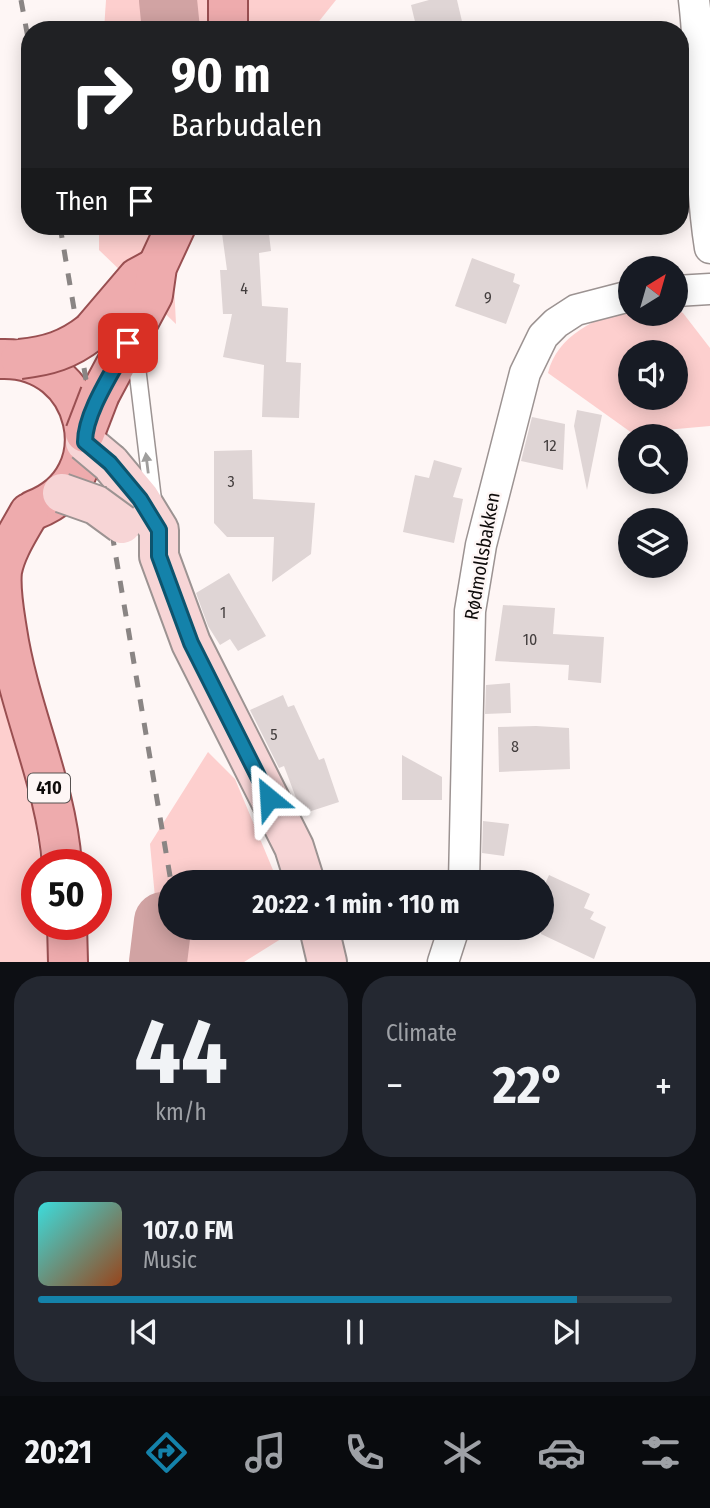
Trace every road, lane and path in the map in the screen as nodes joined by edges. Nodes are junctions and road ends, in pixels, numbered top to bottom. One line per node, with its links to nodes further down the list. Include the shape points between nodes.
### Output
1 (228, 0): 3 (main road)
2 (694, 0): 5 (street)
3 (228, 21)
4 (172, 235): 6 (main road, 410)
5 (710, 248)
6 (157, 267): 10 (main road, 410, via 153,295); 11 (main road, 410, bridge, via 137,278 74,347 47,356)
7 (710, 289): 8 (street)
8 (688, 290)
9 (618, 299): 20 (street, Rødmollsbakken, via 576,310 556,323 543,336 525,373 481,545 470,611)
10 (140, 321): 12 (main road, 410, bridge, via 100,394); 15 (lane, one-way to 10, via 137,367)
11 (10, 359): 12 (main road, 410, bridge, via 48,370 60,379 78,404)
12 (94, 446): 13 (main road, 410); 15 (main road, via 140,499)
13 (62, 493): 14 (main road, 410); 15 (main road, bridge, via 96,505 143,547)
14 (14, 514): 17 (main road, 410, via 2,593)
15 (159, 543): 19 (main road, via 191,643 294,847)
16 (0, 667): 17 (main road, 410)
17 (25, 713): 18 (main road, 410, via 46,771)
18 (61, 849)
19 (301, 870)
20 (464, 870)
21 (67, 940): 24 (main road)
22 (322, 940): 25 (main road)
23 (450, 940): 26 (street)
24 (68, 962)
25 (327, 962)
26 (443, 962)

